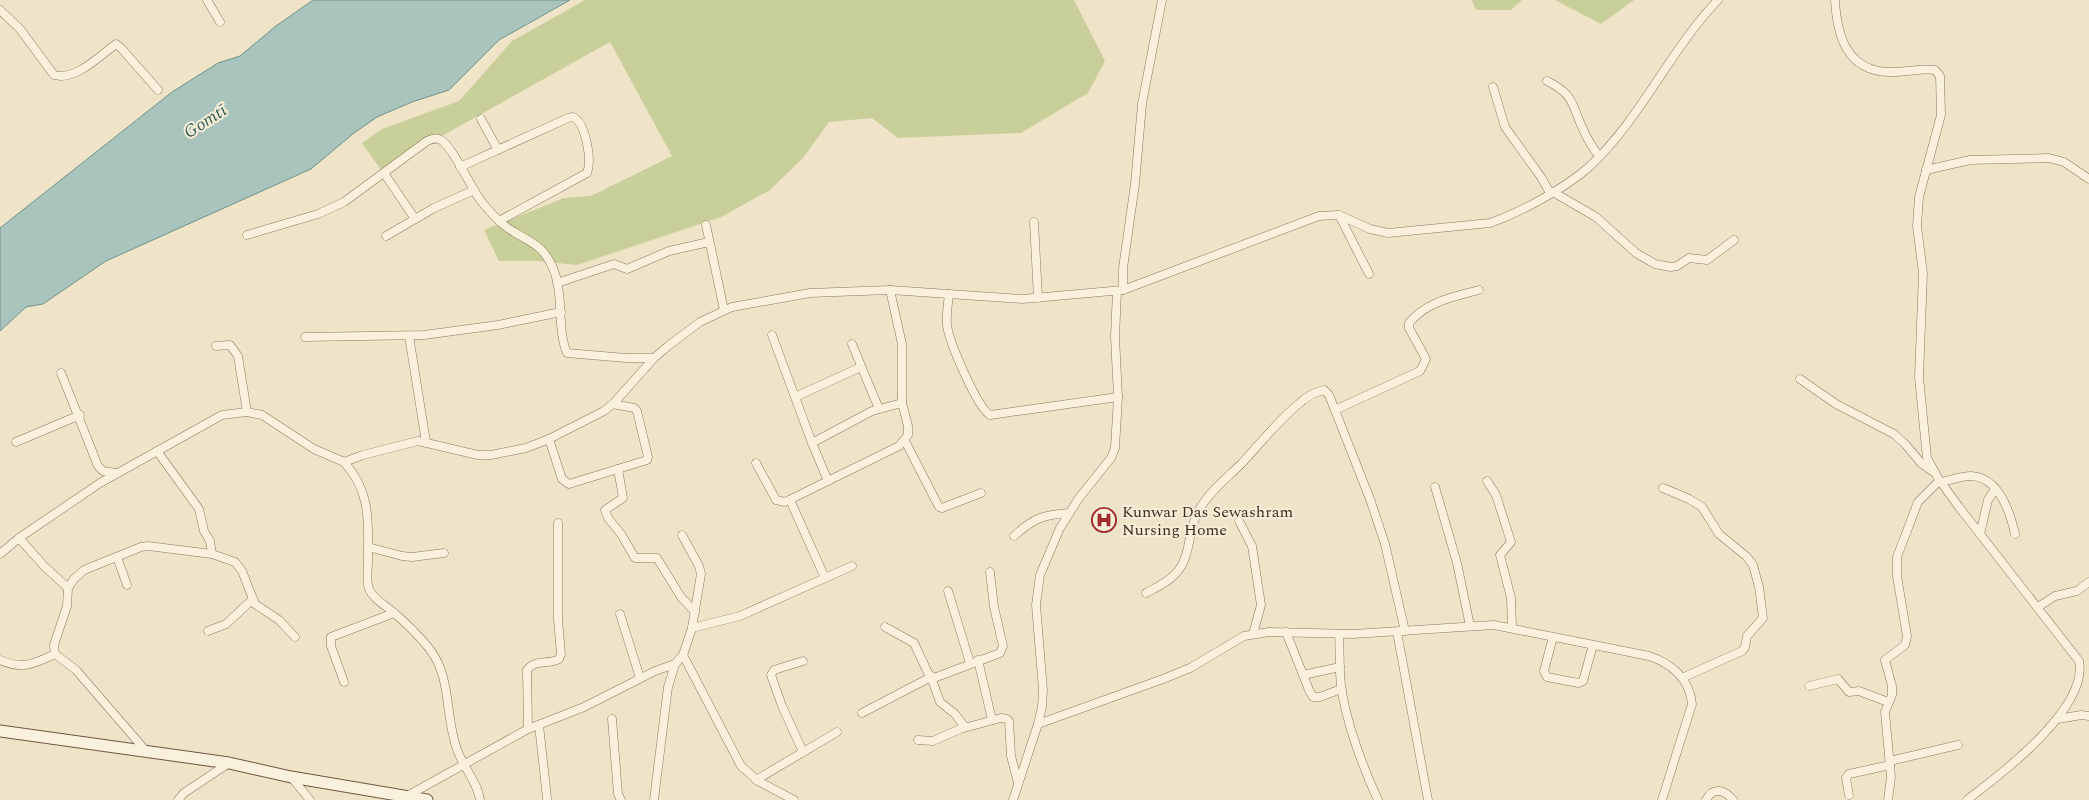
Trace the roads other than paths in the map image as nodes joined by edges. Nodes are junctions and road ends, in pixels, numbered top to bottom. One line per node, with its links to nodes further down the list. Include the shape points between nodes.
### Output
1 (207, 0): 6 (street)
2 (1162, 0): 31 (street, via 1142,104)
3 (1718, 0): 12 (street, via 1684,40 1621,131)
4 (1835, 0): 14 (street, via 1838,27 1849,53 1861,66 1887,72 1935,70 1940,76 1941,115)
5 (0, 10): 9 (street, via 20,29 54,75 75,74 116,44)
6 (220, 22)
7 (1547, 81): 12 (street, via 1564,90 1570,98 1583,130)
8 (1493, 86): 18 (street, via 1506,128)
9 (158, 90)
10 (481, 119): 11 (street)
11 (498, 150): 13 (street); 21 (street, via 573,117 578,120 590,159 588,173 583,177)
12 (1599, 156): 18 (street)
13 (460, 167): 15 (street, via 449,148 435,138); 17 (street)
14 (1926, 170): 16 (street, via 1970,160 2049,158 2064,162); 64 (street, via 1919,197 1917,226 1923,273 1919,377 1926,458)
15 (384, 173): 20 (street); 24 (street, via 344,202 318,214)
16 (2089, 179)
17 (474, 190): 20 (street); 21 (street)
18 (1552, 192): 19 (street, via 1504,218 1481,225 1388,233); 26 (street, via 1596,217 1636,253 1664,266 1677,266 1689,258 1707,260)
19 (1339, 215): 28 (street); 31 (street, via 1319,216)
20 (415, 219): 25 (street)
21 (499, 221): 29 (street, via 512,232 540,246 554,269)
22 (1034, 222): 34 (street)
23 (706, 225): 27 (street)
24 (247, 236)
25 (386, 236)
26 (1734, 240)
27 (709, 242): 29 (street, via 669,251 627,269 614,264); 35 (street)
28 (1369, 274)
29 (557, 283): 36 (street)
30 (890, 290): 33 (street); 35 (street, via 810,293); 48 (street, via 903,356)
31 (1120, 290): 34 (street); 47 (street, via 1115,337)
32 (1480, 290): 51 (street, via 1441,300 1409,323 1426,359 1420,371)
33 (949, 294): 34 (street); 47 (street, via 947,326 950,340 963,372 990,415)
34 (1038, 298)
35 (724, 310): 42 (street, via 700,322)
36 (561, 312): 38 (street, via 498,325); 42 (street, via 567,353)
37 (772, 335): 46 (street)
38 (409, 336): 39 (street); 57 (street)
39 (305, 338)
40 (852, 344): 43 (street)
41 (216, 346): 52 (street, via 230,345 238,356)
42 (654, 358): 49 (street)
43 (861, 367): 46 (street); 50 (street)
44 (61, 373): 53 (street)
45 (1800, 379): 64 (street, via 1836,404 1894,434)
46 (795, 397): 58 (street)
47 (1118, 397): 72 (street, via 1115,448 1111,458)
48 (902, 402): 50 (street); 55 (street, via 908,426)
49 (613, 404): 54 (street); 62 (street, via 637,411 648,457)
50 (879, 409): 58 (street)
51 (1335, 410): 92 (street, via 1324,390 1291,410 1201,506 1192,524 1187,553 1179,570); 103 (street, via 1385,544)
52 (248, 412): 59 (street, via 222,415); 60 (street, via 262,415 314,449)
53 (80, 415): 56 (street); 63 (street, via 100,469)
54 (549, 439): 57 (street, via 526,448 491,455); 62 (street, via 564,482 569,484)
55 (905, 441): 65 (street); 70 (street, via 939,507)
56 (16, 442)
57 (426, 442): 60 (street, via 404,443)
58 (812, 443): 65 (street)
59 (157, 451): 63 (street); 83 (street, via 199,509)
60 (344, 462): 80 (street, via 363,492 367,507)
61 (756, 462): 71 (street, via 776,500)
62 (618, 469): 95 (street, via 624,498 606,510 608,518 635,558 657,558 681,597)
63 (116, 473): 79 (street)
64 (1938, 479): 69 (street, via 1978,477); 75 (street); 126 (street, via 1918,502 1897,557 1896,576 1907,636 1905,645 1885,660 1892,686)
65 (828, 481): 71 (street)
66 (1487, 481): 101 (street, via 1496,495 1511,542 1500,555 1511,598)
67 (1435, 487): 98 (street, via 1457,563)
68 (1663, 488): 122 (street, via 1702,507 1719,534 1750,560 1757,577 1764,615 1748,636 1742,651)
69 (1995, 489): 75 (street, via 1988,500); 76 (street, via 2009,510)
70 (981, 493)
71 (790, 500): 87 (street)
72 (1069, 513): 78 (street, via 1041,516); 132 (street, via 1046,559 1037,590 1043,690)
73 (1239, 521): 106 (street, via 1252,546 1261,605)
74 (558, 523): 135 (street, via 561,654 555,661 534,663 527,670)
75 (1980, 534): 94 (street)
76 (2015, 534)
77 (682, 535): 95 (street, via 701,574)
78 (1014, 536)
79 (19, 538): 82 (street); 90 (street)
80 (368, 547): 81 (street, via 412,557); 96 (street, via 369,589 381,604)
81 (444, 553)
82 (0, 554)
83 (212, 554): 84 (street, via 148,546); 93 (street, via 238,565)
84 (117, 557): 89 (street); 90 (street, via 84,570)
85 (852, 566): 87 (street)
86 (990, 572): 115 (street, via 1003,649)
87 (825, 578): 100 (street, via 740,616)
88 (2089, 582): 94 (street)
89 (127, 584)
90 (68, 588): 111 (street, via 67,606 54,645)
91 (948, 591): 116 (street)
92 (1146, 593)
93 (253, 599): 102 (street, via 226,624); 108 (street)
94 (2038, 607): 130 (street, via 2081,666 2077,693)
95 (695, 612): 100 (street)
96 (394, 613): 123 (street, via 331,637); 144 (street, via 428,647 440,665 453,736)
97 (620, 614): 121 (street)
98 (1470, 626): 101 (street); 103 (street)
99 (886, 627): 120 (street, via 914,643)
100 (692, 628): 112 (street)
101 (1512, 628): 109 (street)
102 (208, 631)
103 (1405, 631): 105 (street)
104 (1286, 632): 106 (street); 107 (street); 119 (street)
105 (1396, 632): 107 (street); 160 (street)
106 (1253, 634): 132 (street, via 1163,679)
107 (1339, 634): 118 (street)
108 (295, 637)
109 (1553, 637): 110 (street); 110 (street, via 1544,671 1547,677 1578,683 1583,681)
110 (1593, 645): 122 (street, via 1662,660)
111 (55, 654): 113 (street, via 24,666); 141 (street, via 76,670)
112 (683, 655): 117 (street); 146 (street, via 734,756)
113 (0, 660)
114 (803, 660): 140 (street, via 774,670 771,675)
115 (978, 660): 116 (street); 131 (street)
116 (970, 663): 120 (street, via 936,678)
117 (675, 664): 121 (street); 156 (street, via 668,687)
118 (1340, 667): 119 (street); 125 (street)
119 (1302, 675): 125 (street, via 1316,698)
120 (931, 676): 127 (street); 134 (street, via 940,702)
121 (640, 678): 133 (street, via 584,707)
122 (1682, 678): 161 (street, via 1692,695 1691,713)
123 (344, 682)
124 (1809, 686): 126 (street, via 1838,679 1849,692 1859,691)
125 (1342, 689): 159 (street, via 1349,721)
126 (1888, 702): 143 (street, via 1885,712)
127 (862, 713)
128 (2089, 716): 130 (street)
129 (612, 719): 155 (street)
130 (2058, 719): 165 (street, via 2028,752)
131 (992, 720): 134 (street); 147 (street, via 1004,718 1009,721 1011,756)
132 (1038, 724): 147 (street)
133 (539, 725): 135 (street); 150 (street)
134 (965, 727): 138 (street, via 933,741)
135 (528, 729): 144 (street)
136 (0, 731): 141 (main road)
137 (837, 732): 140 (street)
138 (918, 740)
139 (1958, 745): 143 (street)
140 (803, 752): 146 (street)
141 (147, 753): 142 (main road)
142 (229, 763): 145 (main road); 151 (street)
143 (1890, 763): 148 (street, via 1849,774 1846,778); 164 (street)
144 (464, 764): 149 (street); 154 (street)
145 (291, 777): 149 (main road); 152 (street)
146 (756, 780): 157 (street)
147 (1018, 783): 158 (street)
148 (1849, 795)
149 (407, 796): 153 (main road)
150 (547, 798)
151 (178, 800)
152 (310, 800)
153 (427, 800)
154 (480, 800)
155 (621, 800)
156 (654, 800)
157 (794, 800)
158 (1013, 800)
159 (1378, 800)
160 (1428, 800)
161 (1662, 800)
162 (1706, 800): 163 (street, via 1719,790 1727,792)
163 (1733, 800)
164 (1888, 800)
165 (1967, 800)

